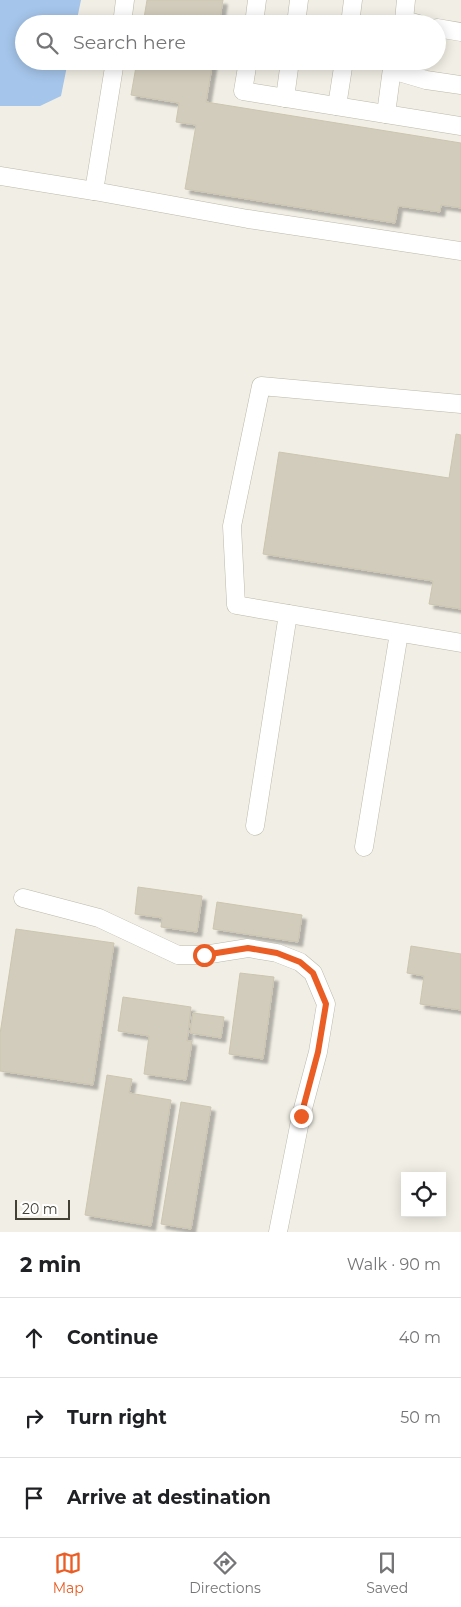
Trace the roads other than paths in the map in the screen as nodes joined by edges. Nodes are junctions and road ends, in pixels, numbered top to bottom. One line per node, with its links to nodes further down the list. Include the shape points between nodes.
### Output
1 (126, 0): 6 (lane)
2 (257, 0): 7 (lane)
3 (299, 0): 8 (lane)
4 (353, 0): 9 (lane)
5 (406, 0): 10 (lane)
6 (124, 15)
7 (255, 15)
8 (297, 15)
9 (351, 15)
10 (407, 15)
11 (446, 30): 12 (lane)
12 (461, 32)
13 (114, 70): 25 (lane)
14 (246, 70): 20 (lane, via 243,91)
15 (289, 70): 20 (lane)
16 (343, 70): 21 (lane)
17 (392, 70): 22 (lane)
18 (402, 70): 19 (lane, via 426,80)
19 (461, 85)
20 (285, 98): 21 (lane)
21 (337, 106): 22 (lane)
22 (386, 114): 23 (lane)
23 (461, 126)
24 (0, 176): 25 (lane)
25 (94, 191): 26 (lane, via 248,219)
26 (461, 251)
27 (461, 404): 28 (lane, via 261,386 232,526 236,605)
28 (288, 614): 29 (lane); 31 (lane)
29 (399, 633): 30 (lane); 32 (lane)
30 (461, 643)
31 (255, 826)
32 (364, 847)
33 (23, 898): 34 (lane, via 99,918 178,955 204,955 248,948 285,956 300,962 313,973 326,1004)
34 (278, 1232)

